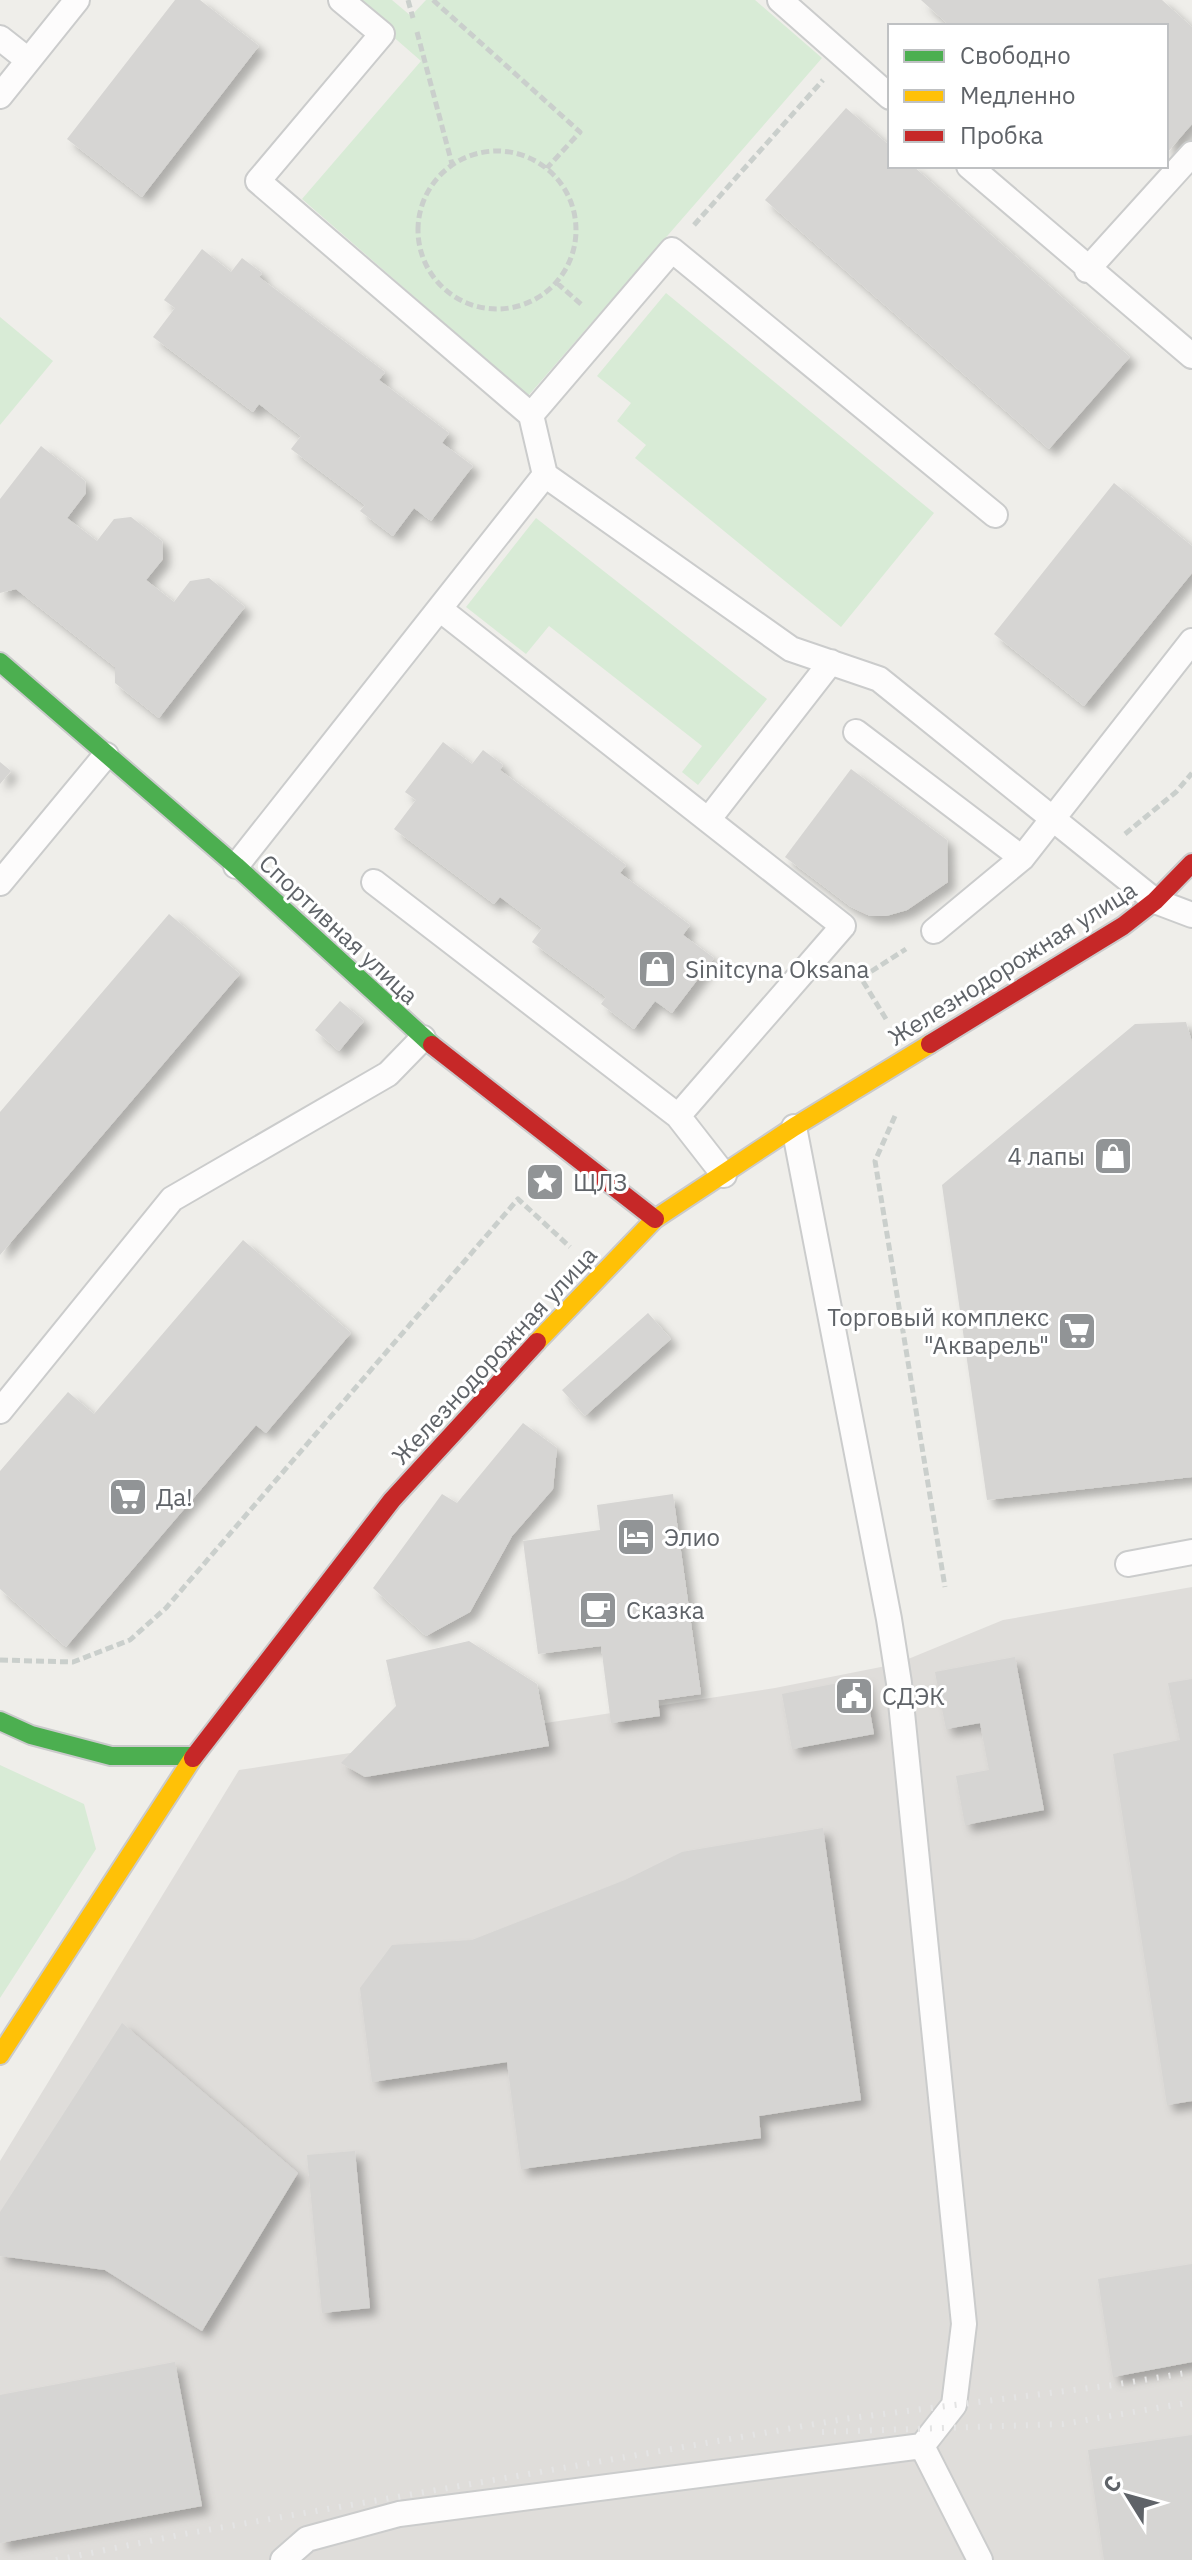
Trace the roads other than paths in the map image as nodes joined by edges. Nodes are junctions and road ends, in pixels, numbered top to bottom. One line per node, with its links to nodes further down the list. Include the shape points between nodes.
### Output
1 (77, 0): 5 (lane)
2 (341, 0): 12 (lane, via 382,34 258,181)
3 (780, 0): 6 (lane)
4 (0, 38): 5 (lane)
5 (28, 60): 7 (lane)
6 (888, 95)
7 (0, 96)
8 (1192, 154): 10 (lane)
9 (971, 168): 10 (lane)
10 (1087, 270): 11 (lane)
11 (1192, 356)
12 (531, 415): 13 (lane); 14 (lane, via 672,250)
13 (545, 475): 15 (lane); 18 (lane, via 791,649)
14 (995, 515)
15 (441, 610): 22 (lane); 25 (lane)
16 (1192, 641): 21 (lane)
17 (0, 662): 20 (main road, Спортивная улица)
18 (831, 662): 21 (lane, via 879,679); 22 (lane)
19 (856, 732): 23 (lane)
20 (106, 755): 25 (main road, Спортивная улица); 27 (lane)
21 (1053, 817): 23 (lane); 28 (lane)
22 (708, 820): 32 (lane, via 843,926)
23 (1022, 858): 30 (lane)
24 (1192, 863): 28 (main road, Железнодорожная улица)
25 (236, 866): 31 (main road, Спортивная улица)
26 (374, 882): 32 (lane)
27 (0, 883)
28 (1155, 901): 29 (lane); 33 (main road, Железнодорожная улица, via 1123,926)
29 (1192, 915)
30 (934, 931)
31 (423, 1038): 35 (main road, Спортивная улица); 36 (lane, via 388,1074 172,1199)
32 (678, 1116): 34 (lane)
33 (794, 1127): 34 (main road, Железнодорожная улица); 42 (lane, via 899,1683 964,2324 954,2405)
34 (724, 1175): 35 (main road, Железнодорожная улица)
35 (655, 1219): 40 (main road, Железнодорожная улица, via 392,1500)
36 (0, 1411)
37 (1192, 1552): 38 (lane)
38 (1128, 1564)
39 (0, 1721): 40 (main road, via 31,1735 111,1756)
40 (194, 1756): 41 (main road, Железнодорожная улица)
41 (0, 2055)
42 (922, 2446): 43 (lane, via 399,2514 307,2539); 44 (lane)
43 (283, 2560)
44 (980, 2560)

